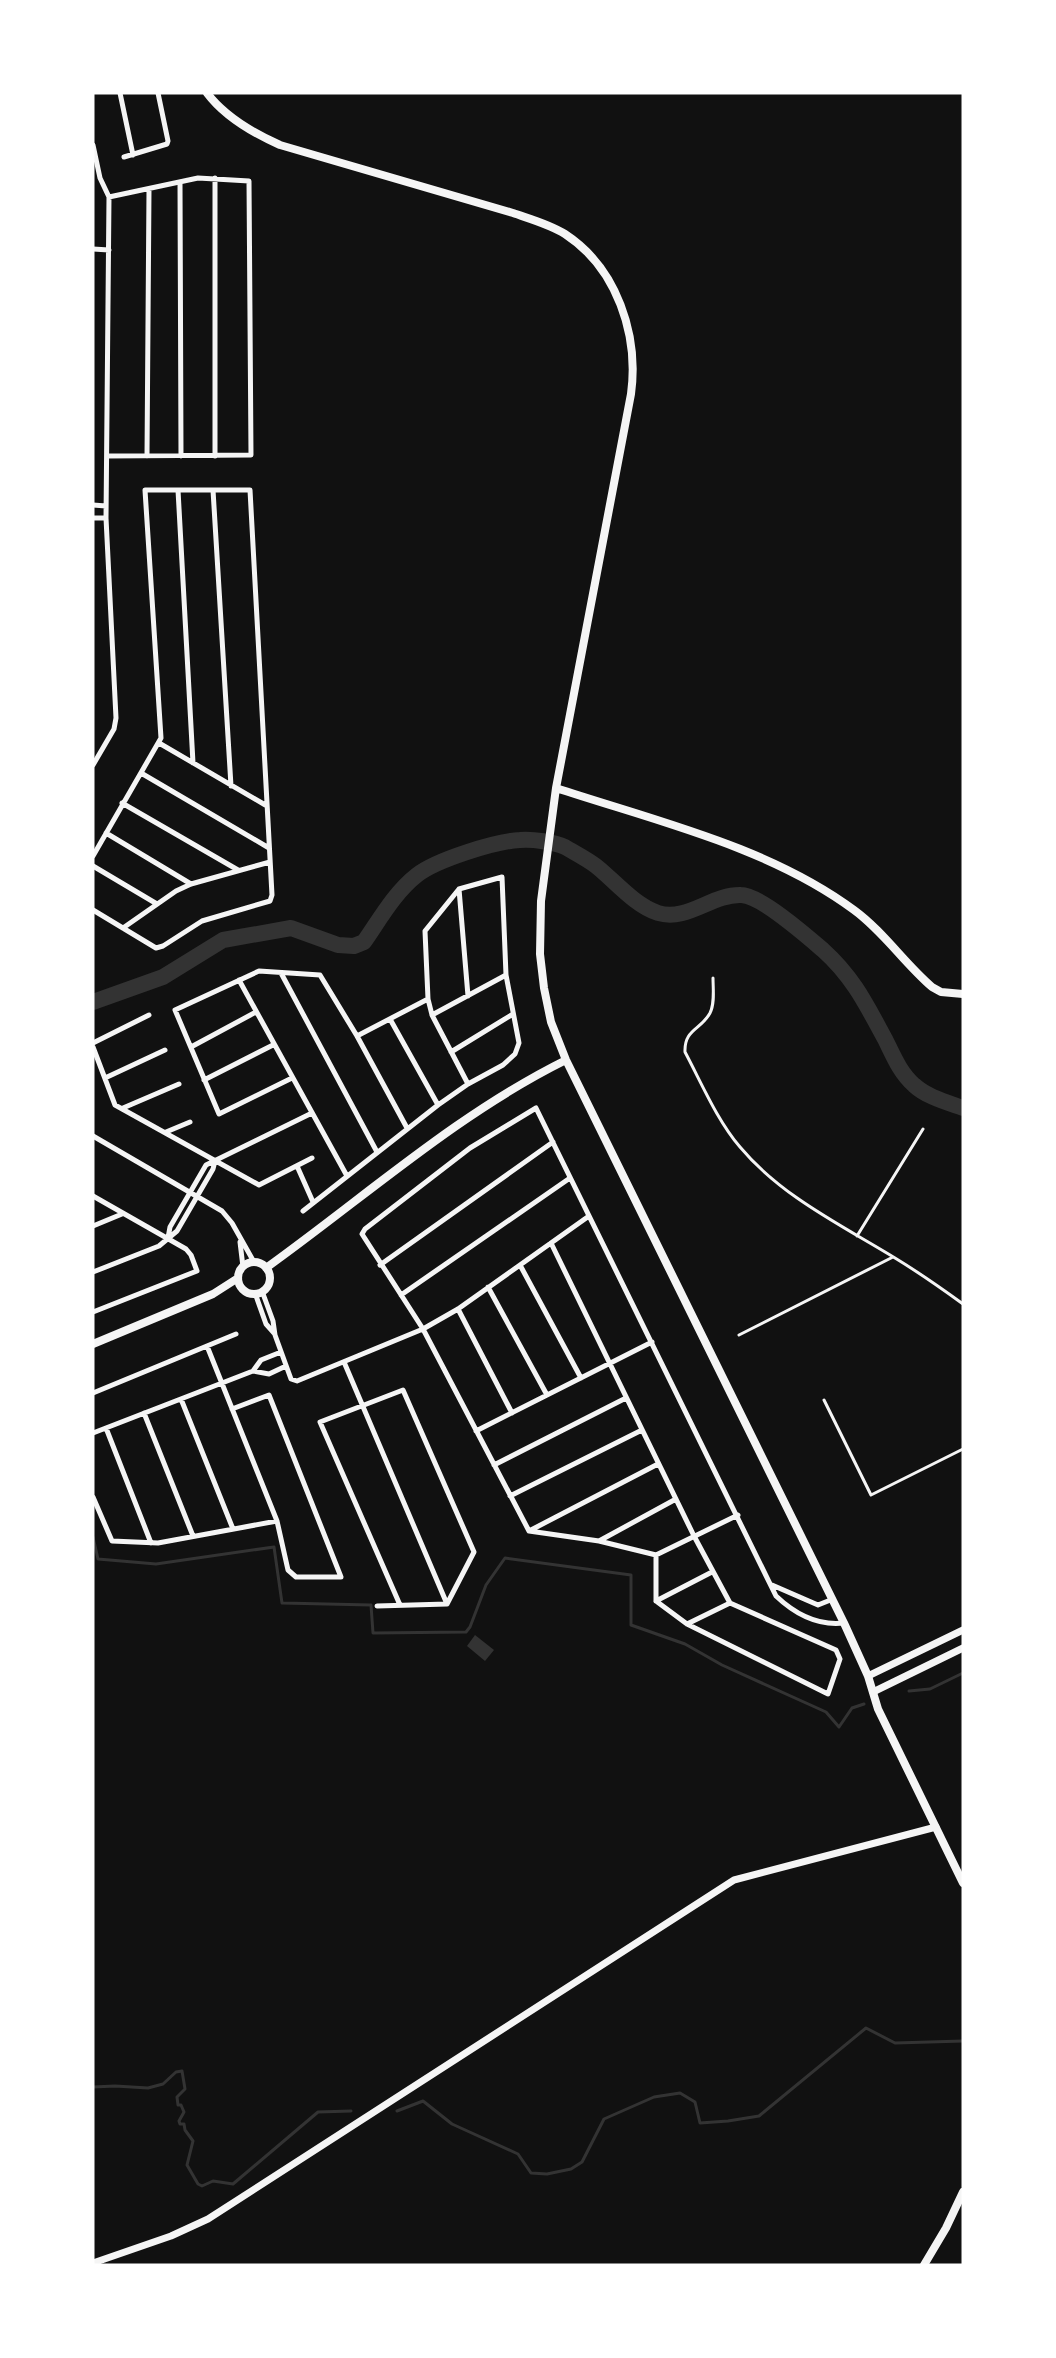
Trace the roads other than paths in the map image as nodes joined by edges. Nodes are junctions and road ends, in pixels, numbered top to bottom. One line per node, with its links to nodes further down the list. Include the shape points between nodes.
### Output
1 (120, 93): 5 (street)
2 (158, 93): 5 (street, via 168,141)
3 (207, 93): 28 (main road, via 238,121 280,145 543,223 581,247 617,297 629,331 633,377)
4 (93, 145): 10 (street, via 100,178)
5 (133, 155): 6 (street)
6 (124, 156)
7 (215, 178): 8 (street); 16 (street); 16 (street, via 249,181 251,455)
8 (180, 182): 9 (street); 15 (street)
9 (149, 190): 10 (street); 14 (street)
10 (109, 197): 12 (street)
11 (93, 249): 12 (street)
12 (109, 250): 13 (street)
13 (107, 456): 14 (street); 20 (street)
14 (147, 456): 15 (street)
15 (181, 456): 16 (street)
16 (215, 456)
17 (178, 490): 18 (street); 23 (street, via 145,490); 24 (street)
18 (213, 490): 27 (street); 30 (street, via 250,490)
19 (93, 505): 20 (street)
20 (106, 506): 22 (street)
21 (93, 518): 22 (street)
22 (106, 518): 25 (street, via 116,718 114,729)
23 (159, 743): 24 (street); 26 (street)
24 (193, 763): 27 (street)
25 (93, 765)
26 (141, 773): 29 (street); 32 (street)
27 (231, 786): 30 (street)
28 (556, 788): 46 (main road, via 710,839 805,879 873,926 932,987); 60 (main road, via 545,859 540,954 551,1022)
29 (122, 803): 31 (street); 36 (street)
30 (267, 806): 32 (street)
31 (106, 832): 33 (street); 37 (street)
32 (269, 849): 34 (street)
33 (93, 856)
34 (270, 862): 36 (street); 41 (street, via 270,901 202,921 156,948)
35 (93, 866): 39 (street)
36 (238, 870): 37 (street)
37 (190, 884): 39 (street)
38 (459, 889): 43 (street, via 502,877); 47 (street); 48 (street, via 425,931)
39 (157, 904): 41 (street)
40 (93, 910): 41 (street)
41 (123, 928)
42 (281, 973): 45 (street, via 259,971); 54 (street, via 320,975); 75 (street)
43 (506, 975): 47 (street); 50 (street)
44 (713, 978): 89 (lane, via 712,1009 688,1035 685,1044 724,1124 759,1167 797,1198)
45 (239, 980): 49 (street); 57 (street, via 175,1010)
46 (963, 994)
47 (468, 996): 52 (street)
48 (428, 999): 52 (street); 53 (street)
49 (256, 1012): 56 (street); 57 (street)
50 (513, 1014): 59 (street); 65 (street, via 519,1042 514,1054 503,1065)
51 (149, 1015): 55 (street)
52 (432, 1015): 59 (street)
53 (390, 1019): 54 (street); 66 (street)
54 (357, 1036): 70 (street)
55 (93, 1045): 61 (street)
56 (273, 1045): 62 (street); 63 (street)
57 (190, 1047): 63 (street)
58 (165, 1050): 61 (street)
59 (451, 1052): 65 (street)
60 (566, 1060): 98 (main road, via 463,1120); 153 (main road)
61 (105, 1078): 67 (street, via 115,1105)
62 (292, 1078): 63 (street, via 219,1114); 68 (street)
63 (204, 1080)
64 (179, 1084): 67 (street)
65 (468, 1084): 66 (street)
66 (438, 1105): 70 (street)
67 (123, 1108): 72 (street)
68 (312, 1113): 77 (street); 79 (street)
69 (190, 1122): 72 (street)
70 (407, 1128): 75 (street)
71 (923, 1129): 89 (lane)
72 (166, 1132): 77 (street)
73 (93, 1136): 81 (street)
74 (553, 1142): 80 (street); 95 (street); 95 (street, via 536,1108 470,1148 365,1229 364,1239)
75 (377, 1152): 79 (street)
76 (312, 1158): 78 (street)
77 (215, 1161): 78 (street, via 259,1185); 81 (street, via 206,1165); 83 (street)
78 (297, 1166): 84 (street)
79 (347, 1176): 84 (street)
80 (570, 1178): 87 (street); 105 (street)
81 (190, 1192): 83 (street); 90 (street)
82 (93, 1196): 86 (street)
83 (198, 1197): 90 (street, via 177,1231); 91 (street, via 227,1216)
84 (314, 1203): 85 (street)
85 (303, 1211)
86 (122, 1214): 88 (street); 90 (street)
87 (589, 1216): 92 (street); 112 (street)
88 (93, 1226)
89 (857, 1236): 93 (lane)
90 (168, 1238): 99 (street, via 159,1246); 108 (street, via 186,1249 197,1271)
91 (239, 1238): 94 (street); 97 (street)
92 (551, 1243): 96 (street); 117 (street)
93 (893, 1257): 106 (lane); 111 (lane)
94 (254, 1262): 97 (main road); 98 (main road)
95 (380, 1265): 105 (street)
96 (520, 1265): 102 (street); 120 (street)
97 (243, 1267): 100 (main road)
98 (266, 1268): 103 (main road, via 270,1281)
99 (93, 1272)
100 (238, 1278): 101 (main road); 104 (main road)
101 (242, 1287): 103 (main road); 104 (main road)
102 (488, 1287): 107 (street); 123 (street)
103 (259, 1292): 115 (street, via 273,1321)
104 (213, 1294): 113 (main road)
105 (400, 1295): 109 (street)
106 (963, 1304)
107 (458, 1309): 109 (street); 130 (street)
108 (93, 1312)
109 (423, 1329): 116 (street); 133 (street)
110 (236, 1334): 114 (street)
111 (739, 1335)
112 (652, 1342): 117 (street); 141 (street)
113 (93, 1344)
114 (207, 1346): 121 (street); 122 (street)
115 (281, 1352): 118 (street); 119 (street, via 261,1360)
116 (344, 1362): 118 (street, via 294,1381); 127 (street)
117 (609, 1363): 120 (street); 124 (street)
118 (286, 1366): 119 (street, via 269,1374)
119 (253, 1371): 121 (street)
120 (581, 1377): 123 (street)
121 (221, 1383): 125 (street); 128 (street)
122 (93, 1393)
123 (547, 1395): 130 (street)
124 (626, 1398): 132 (street); 137 (street)
125 (181, 1399): 129 (street); 143 (street)
126 (824, 1400): 135 (lane, via 871,1495)
127 (362, 1406): 156 (street); 156 (street, via 403,1390 474,1552); 157 (street, via 320,1422)
128 (232, 1409): 142 (street); 142 (street, via 268,1395 341,1577 296,1577 288,1570)
129 (144, 1413): 131 (street); 145 (street)
130 (512, 1413): 133 (street)
131 (106, 1428): 134 (street); 148 (street)
132 (642, 1430): 136 (street); 138 (street)
133 (476, 1431): 137 (street)
134 (93, 1433)
135 (963, 1449)
136 (658, 1464): 140 (street); 144 (street)
137 (494, 1465): 138 (street)
138 (510, 1496): 144 (street)
139 (93, 1497): 148 (street, via 112,1541)
140 (676, 1499): 146 (street); 147 (street)
141 (738, 1515): 146 (street); 151 (street)
142 (277, 1521): 143 (street)
143 (233, 1529): 145 (street)
144 (529, 1532): 147 (street)
145 (193, 1536): 148 (street)
146 (694, 1536): 149 (street); 150 (street)
147 (599, 1541): 149 (street)
148 (151, 1543)
149 (656, 1555): 154 (street)
150 (712, 1572): 154 (street); 155 (street)
151 (772, 1585): 152 (street); 159 (street, via 776,1596)
152 (804, 1598): 153 (street, via 818,1605); 159 (street)
153 (832, 1599): 160 (main road)
154 (656, 1601): 161 (street)
155 (730, 1603): 161 (street); 161 (street, via 836,1650 840,1659 828,1694)
156 (447, 1604): 157 (street)
157 (400, 1605): 158 (street)
158 (377, 1606)
159 (798, 1611): 160 (street, via 829,1625)
160 (844, 1623): 164 (main road)
161 (687, 1624)
162 (963, 1630): 164 (street)
163 (963, 1648): 165 (street)
164 (868, 1676): 165 (main road)
165 (873, 1692): 166 (main road)
166 (936, 1827): 167 (main road); 169 (street, via 734,1881 208,2219)
167 (963, 1883)
168 (963, 2192): 170 (main road)
169 (93, 2263)
170 (924, 2265)

